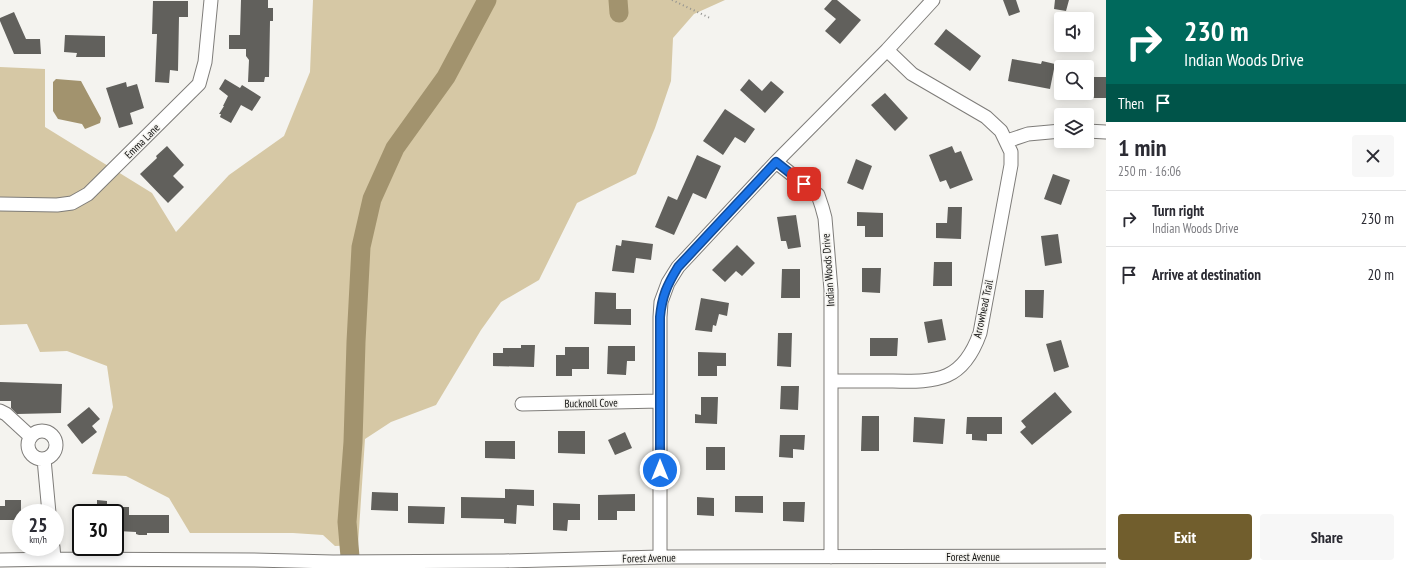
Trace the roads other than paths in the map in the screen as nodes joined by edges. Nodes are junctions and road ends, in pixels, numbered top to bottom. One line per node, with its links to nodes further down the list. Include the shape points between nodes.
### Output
1 (210, 0): 9 (street, Emma Lane, via 205,62 199,84 88,194 72,203 64,204)
2 (933, 0): 3 (street)
3 (887, 50): 7 (street, via 912,74 986,117 1002,131); 8 (street)
4 (1094, 131): 6 (street)
5 (1054, 132): 7 (street, via 1028,134)
6 (1106, 132)
7 (1007, 141): 10 (street, Arrowhead Trail, via 1011,152 1011,165 980,333 970,355 958,368 934,380)
8 (776, 162): 10 (street, Indian Woods Drive, via 818,196 825,218 831,290); 11 (street, via 678,267 668,283 661,302)
9 (0, 204)
10 (832, 381): 21 (street, Indian Woods Drive)
11 (660, 401): 12 (street, Bucknoll Cove); 20 (street)
12 (522, 404)
13 (0, 411): 14 (street)
14 (31, 437): 15 (street, via 28,442 30,452 38,459); 15 (street, via 40,432 50,434 54,438 53,454)
15 (44, 459): 16 (street)
16 (48, 504)
17 (64, 553): 23 (street, Forest Avenue, via 333,562)
18 (30, 556): 22 (street, Forest Avenue)
19 (1106, 556): 21 (street, Forest Avenue)
20 (660, 557): 21 (street, Forest Avenue); 23 (street, Forest Avenue)
21 (831, 557)
22 (0, 560)
23 (504, 564)

